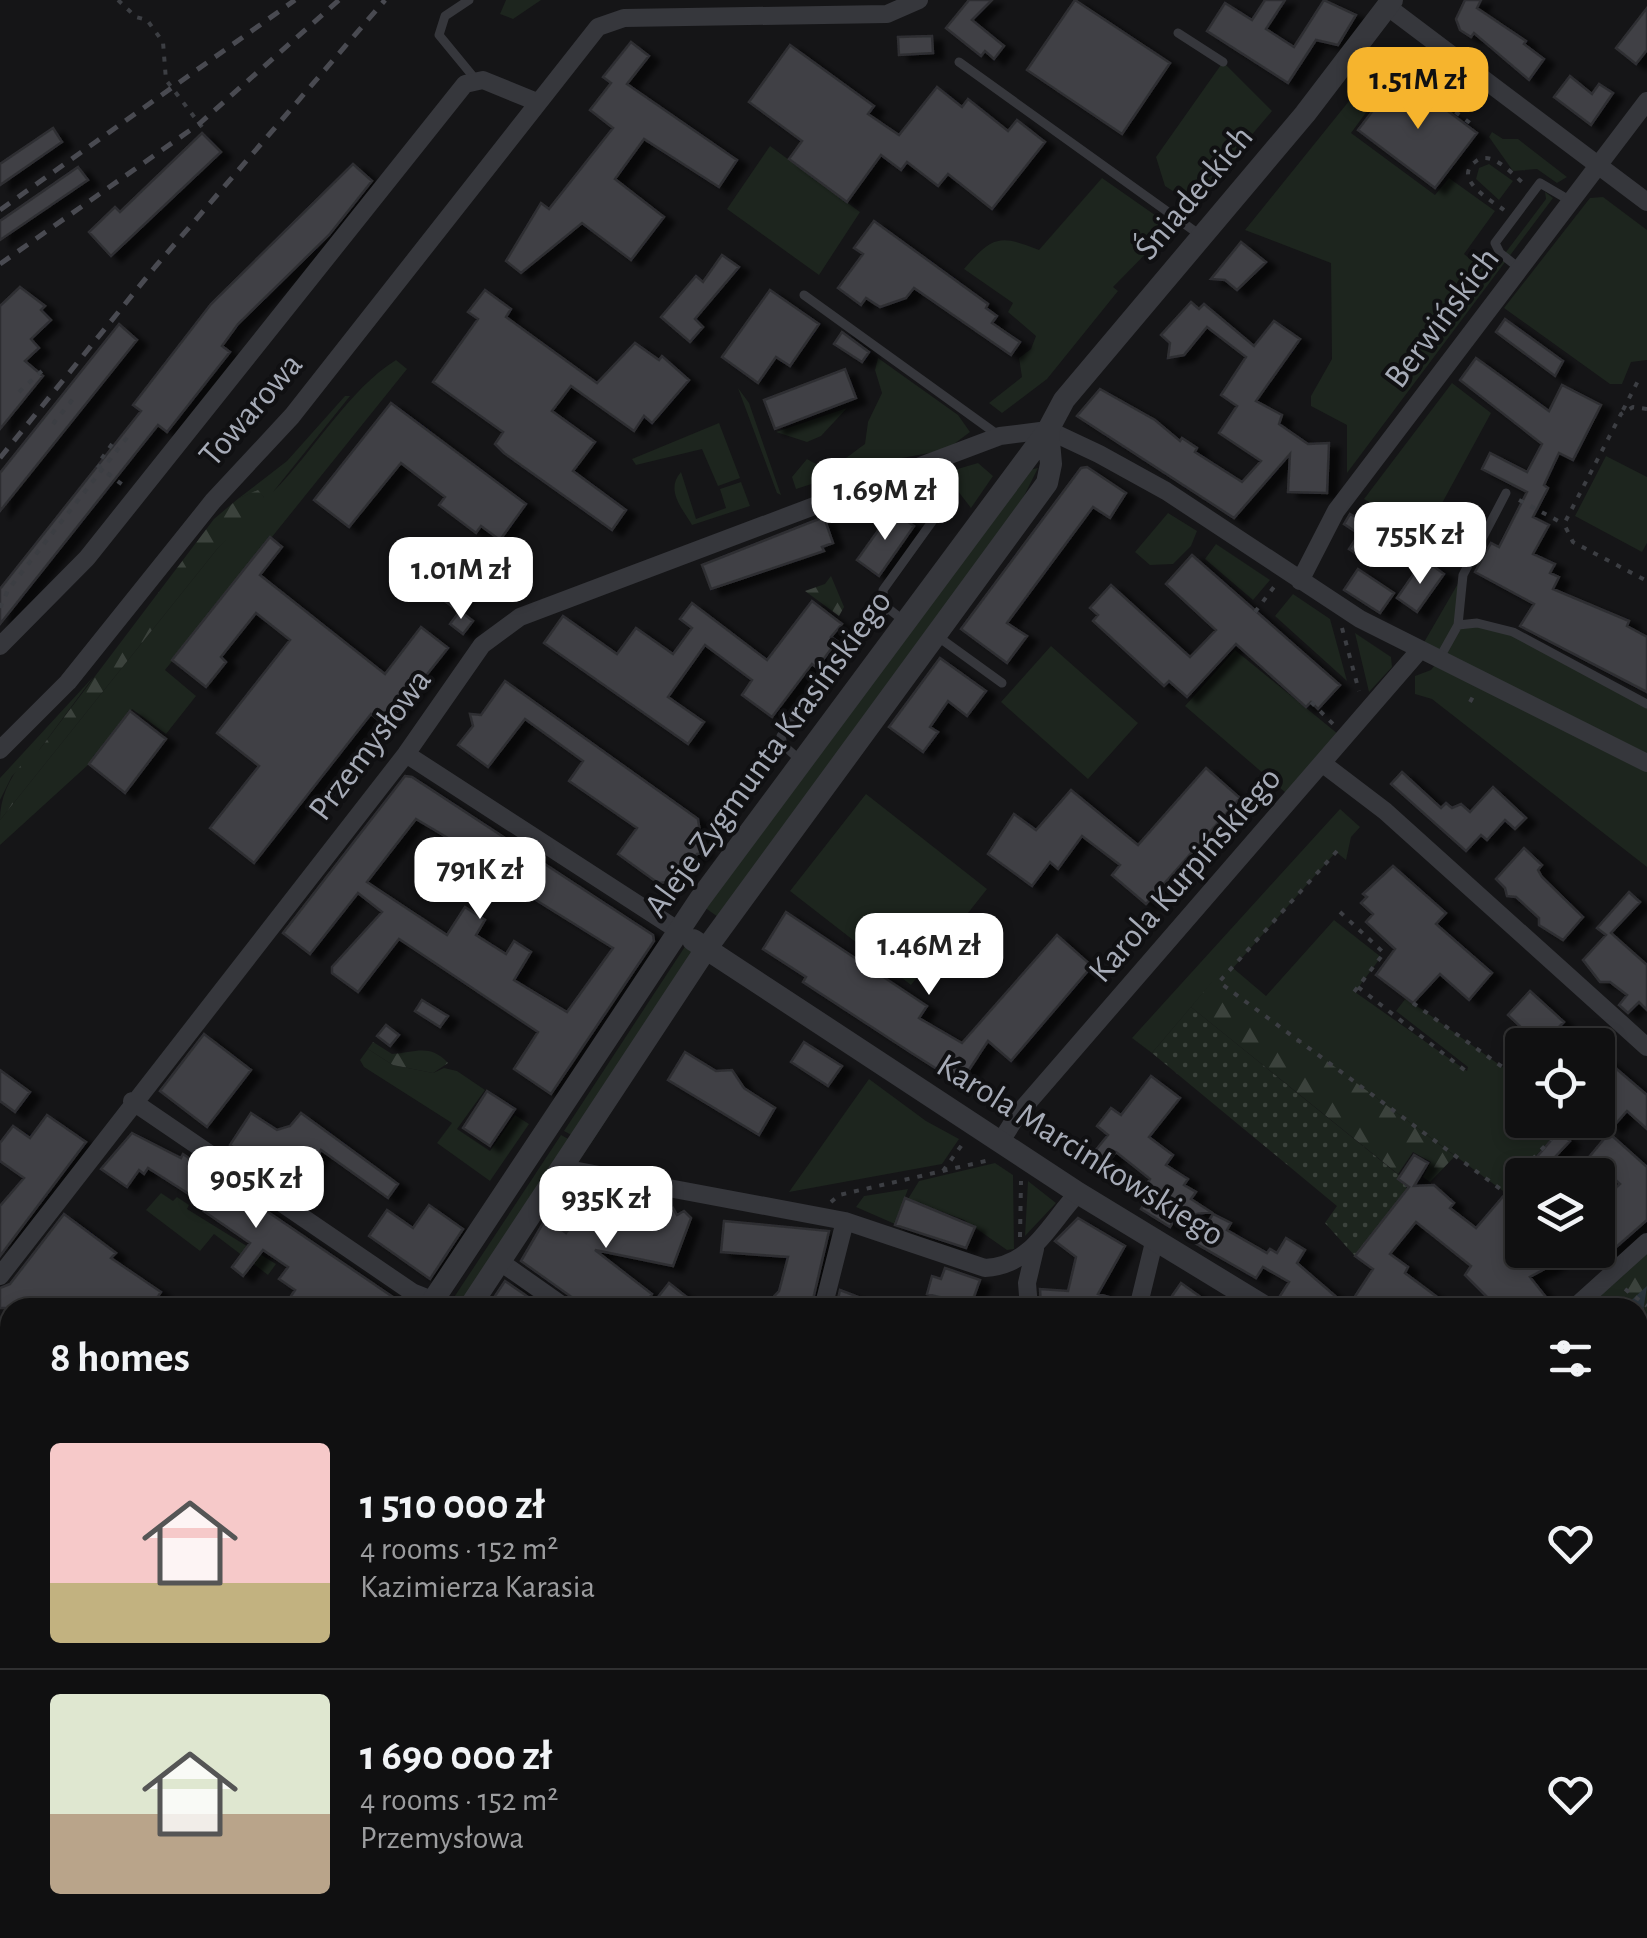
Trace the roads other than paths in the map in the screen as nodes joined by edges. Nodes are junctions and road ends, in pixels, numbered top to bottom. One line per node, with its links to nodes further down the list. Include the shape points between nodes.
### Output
1 (468, 0): 7 (lane, via 445,16 440,34)
2 (919, 0): 9 (street, Towarowa, via 887,14 610,20 588,37)
3 (1390, 3): 10 (street); 13 (street, Śniadeckich)
4 (1178, 32): 6 (lane)
5 (959, 62): 13 (lane)
6 (1223, 62)
7 (476, 80): 9 (street); 24 (street, Towarowa, via 461,88 73,573)
8 (1647, 100): 10 (street, Berwińskich)
9 (537, 102): 29 (street, Towarowa, via 292,416 212,501 68,682)
10 (1596, 164): 11 (street, Berwińskich); 12 (street)
11 (1569, 200): 14 (street, Berwińskich); 14 (lane, via 1548,184 1532,190 1512,216 1496,247)
12 (1647, 202)
13 (1202, 236): 16 (street, Śniadeckich, via 1064,400)
14 (1515, 273): 20 (street, Berwińskich, via 1336,512)
15 (804, 295): 17 (lane)
16 (1048, 430): 17 (street, Przemysłowa); 20 (street, via 1166,492); 21 (street, Aleje Zygmunta Krasińskiego); 23 (street, Aleje Zygmunta Krasińskiego, via 1052,464 1046,482)
17 (1000, 436): 18 (street, Przemysłowa)
18 (881, 480): 21 (lane, via 894,503 941,490 949,498 883,590 882,600); 30 (street, Przemysłowa, via 520,617 482,646)
19 (1506, 493): 22 (lane, via 1463,575)
20 (1300, 581): 25 (street)
21 (897, 616): 31 (street, Aleje Zygmunta Krasińskiego); 31 (lane, via 858,628 780,738)
22 (1458, 626): 26 (lane); 28 (lane, via 1513,632)
23 (937, 636): 27 (lane); 35 (street, Aleje Zygmunta Krasińskiego)
24 (0, 646)
25 (1420, 651): 26 (street); 32 (street, Karola Kurpińskiego)
26 (1439, 660): 33 (street)
27 (1002, 683)
28 (1647, 704)
29 (0, 750)
30 (406, 754): 34 (street, Karola Marcinkowskiego); 37 (street, Przemysłowa)
31 (802, 762): 34 (street, Aleje Zygmunta Krasińskiego)
32 (1322, 763): 36 (street, via 1385,811); 40 (street, Karola Kurpińskiego, via 1018,1114)
33 (1647, 763)
34 (679, 930): 35 (street, Karola Marcinkowskiego); 38 (street, Aleje Zygmunta Krasińskiego)
35 (706, 949): 39 (street, Aleje Zygmunta Krasińskiego); 40 (street, Karola Marcinkowskiego)
36 (1647, 1047)
37 (132, 1101): 48 (street, Przemysłowa); 49 (street)
38 (554, 1120): 39 (street); 50 (street, Aleje Zygmunta Krasińskiego)
39 (582, 1138): 41 (street, Aleje Zygmunta Krasińskiego)
40 (1000, 1150): 42 (street, Karola Marcinkowskiego)
41 (562, 1168): 43 (street); 47 (street, Aleje Zygmunta Krasińskiego)
42 (1078, 1193): 44 (street, Karola Marcinkowskiego); 46 (street)
43 (845, 1221): 46 (street, via 985,1268 1006,1266); 53 (street)
44 (1155, 1238): 55 (street); 56 (street, Karola Marcinkowskiego)
45 (1647, 1242): 57 (street)
46 (1027, 1249): 54 (street)
47 (499, 1261): 51 (street, Aleje Zygmunta Krasińskiego); 52 (street)
48 (0, 1276)
49 (422, 1298)
50 (439, 1298)
51 (475, 1298)
52 (552, 1298)
53 (826, 1298)
54 (1029, 1298)
55 (1140, 1298)
56 (1251, 1298)
57 (1585, 1298)

